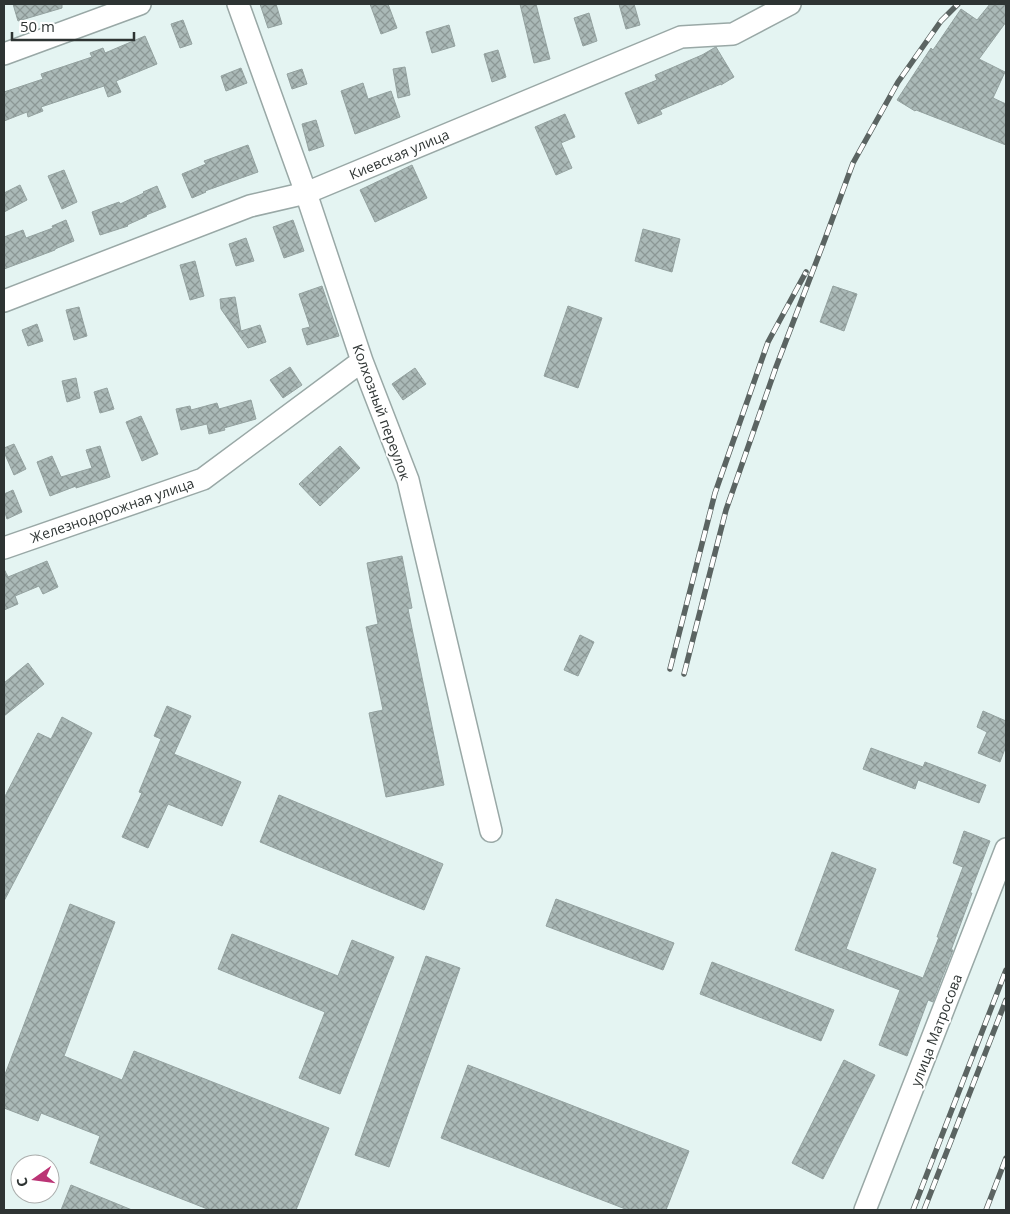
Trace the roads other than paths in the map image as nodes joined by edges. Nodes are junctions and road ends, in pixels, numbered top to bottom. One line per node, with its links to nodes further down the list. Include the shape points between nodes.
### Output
1 (140, 4): 4 (street)
2 (238, 4): 5 (street, Колхозный переулок)
3 (790, 4): 5 (street, Киевская улица, via 734,34 682,37)
4 (4, 54)
5 (306, 193): 6 (street, Киевская улица, via 250,206); 7 (street, Колхозный переулок)
6 (4, 301)
7 (362, 361): 8 (street, Железнодорожная улица, via 203,479); 9 (street, Колхозный переулок, via 408,480)
8 (4, 548)
9 (491, 832)
10 (1006, 849): 11 (street, улица Матросова)
11 (865, 1210)

